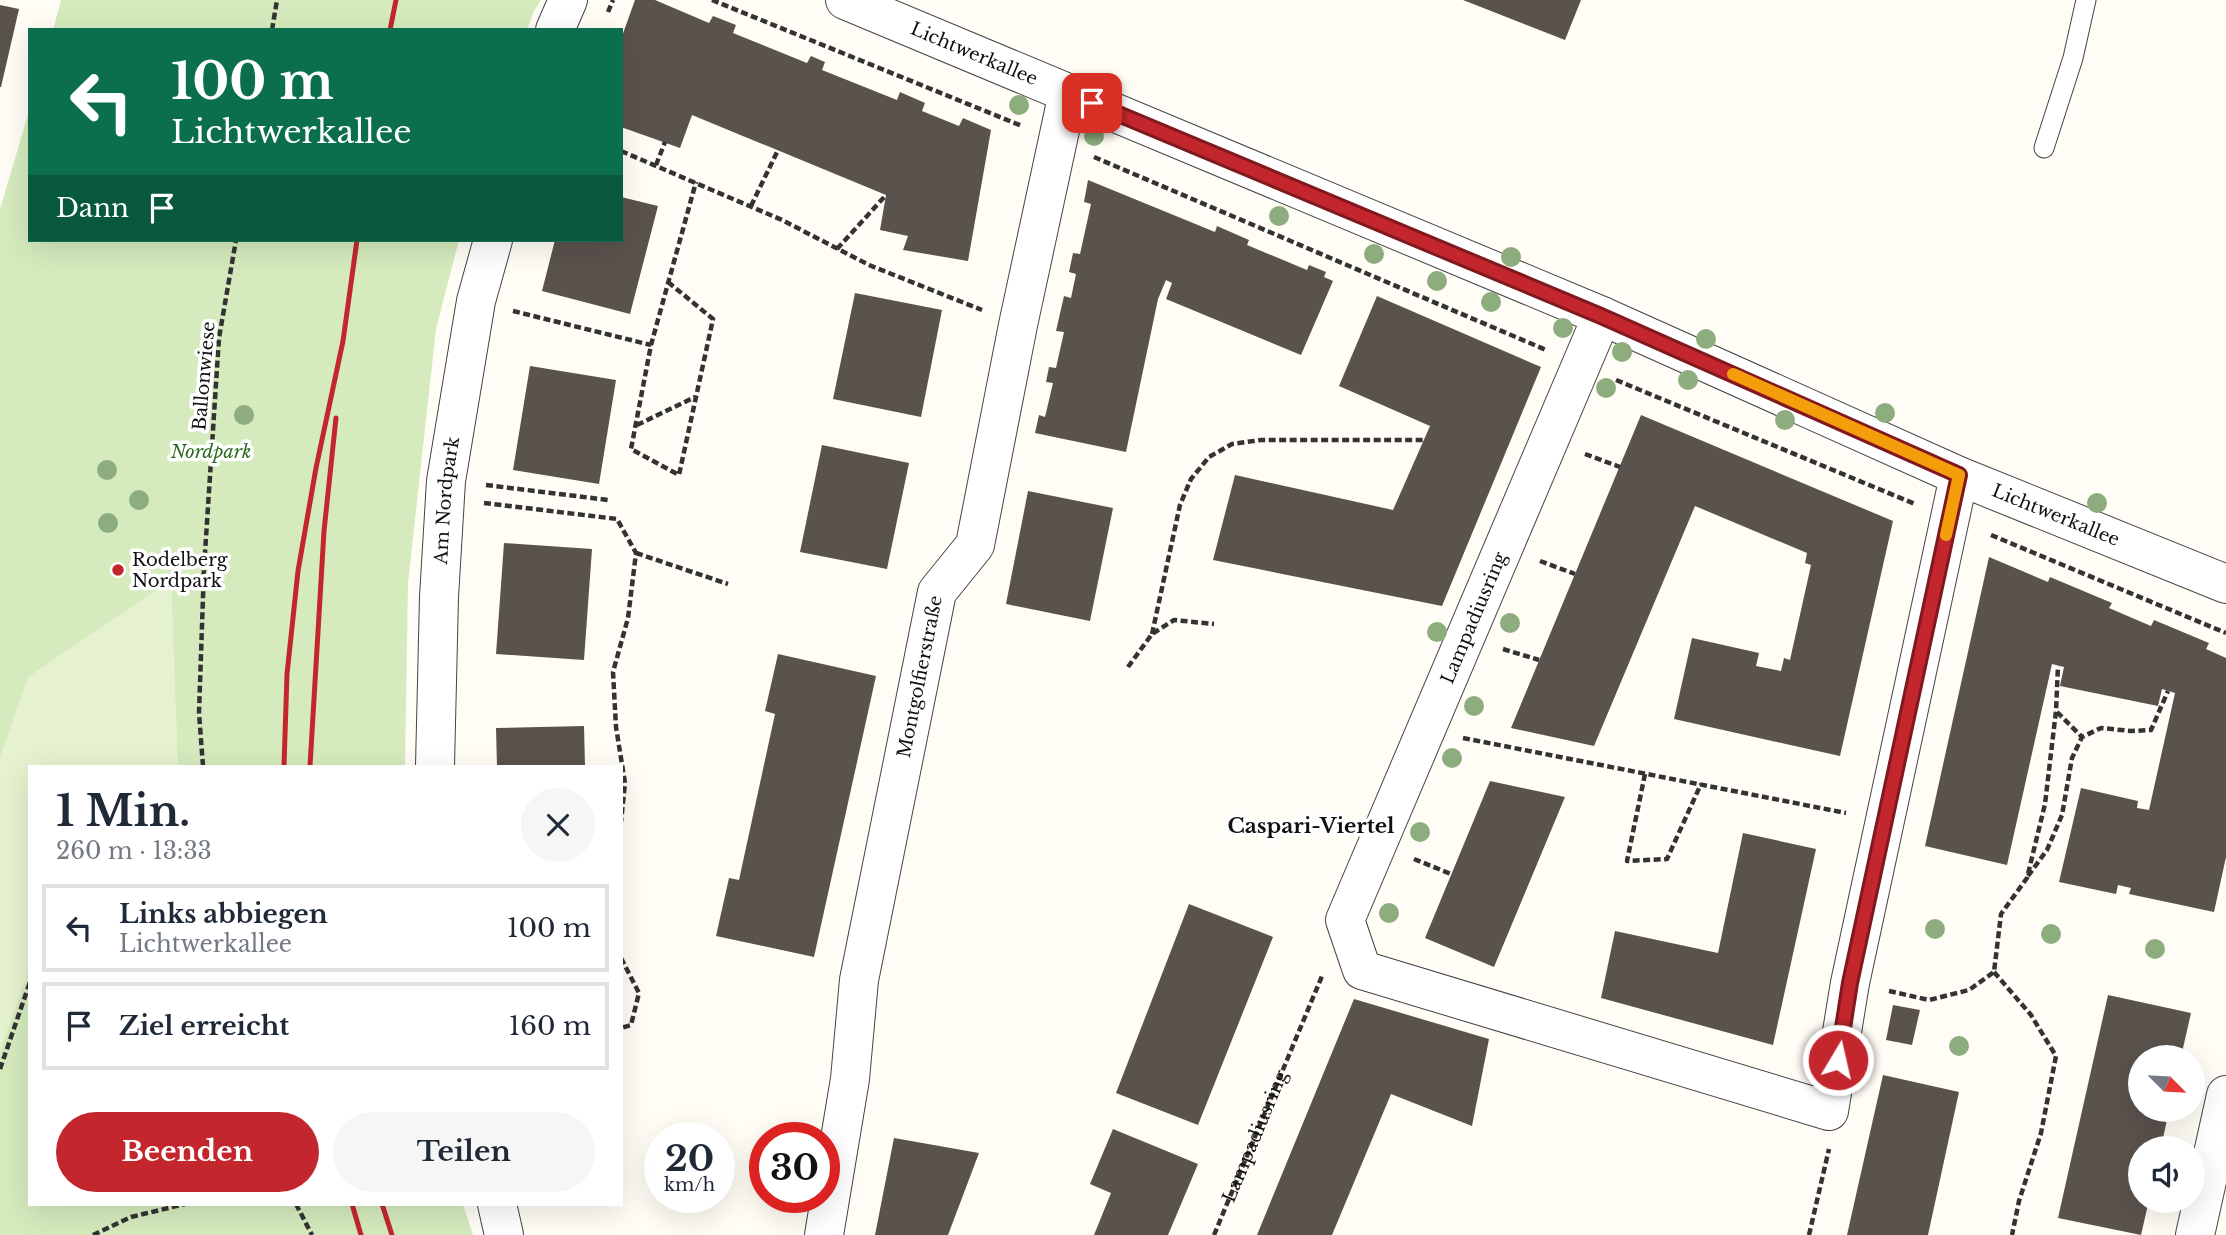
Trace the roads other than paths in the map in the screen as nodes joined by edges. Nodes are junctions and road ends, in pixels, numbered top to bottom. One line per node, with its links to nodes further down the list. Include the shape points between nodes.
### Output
1 (568, 0): 4 (street)
2 (845, 0): 5 (street, Lichtwerkallee)
3 (2086, 0): 6 (lane)
4 (556, 28)
5 (1068, 93): 8 (street, Lichtwerkallee); 15 (street, Montgolfierstraße, via 975,545 937,592 859,980 850,1079)
6 (2044, 148)
7 (492, 242): 11 (street, Am Nordpark, via 476,301 446,489)
8 (1601, 316): 9 (street, Lichtwerkallee); 9 (street, Lampadiusring, via 1345,920 1362,970 1829,1111 1850,983)
9 (1959, 475): 10 (street, Lichtwerkallee)
10 (2226, 584)
11 (435, 765)
12 (2226, 1095): 16 (street)
13 (497, 1206): 14 (street)
14 (504, 1235)
15 (824, 1235)
16 (2195, 1235)

